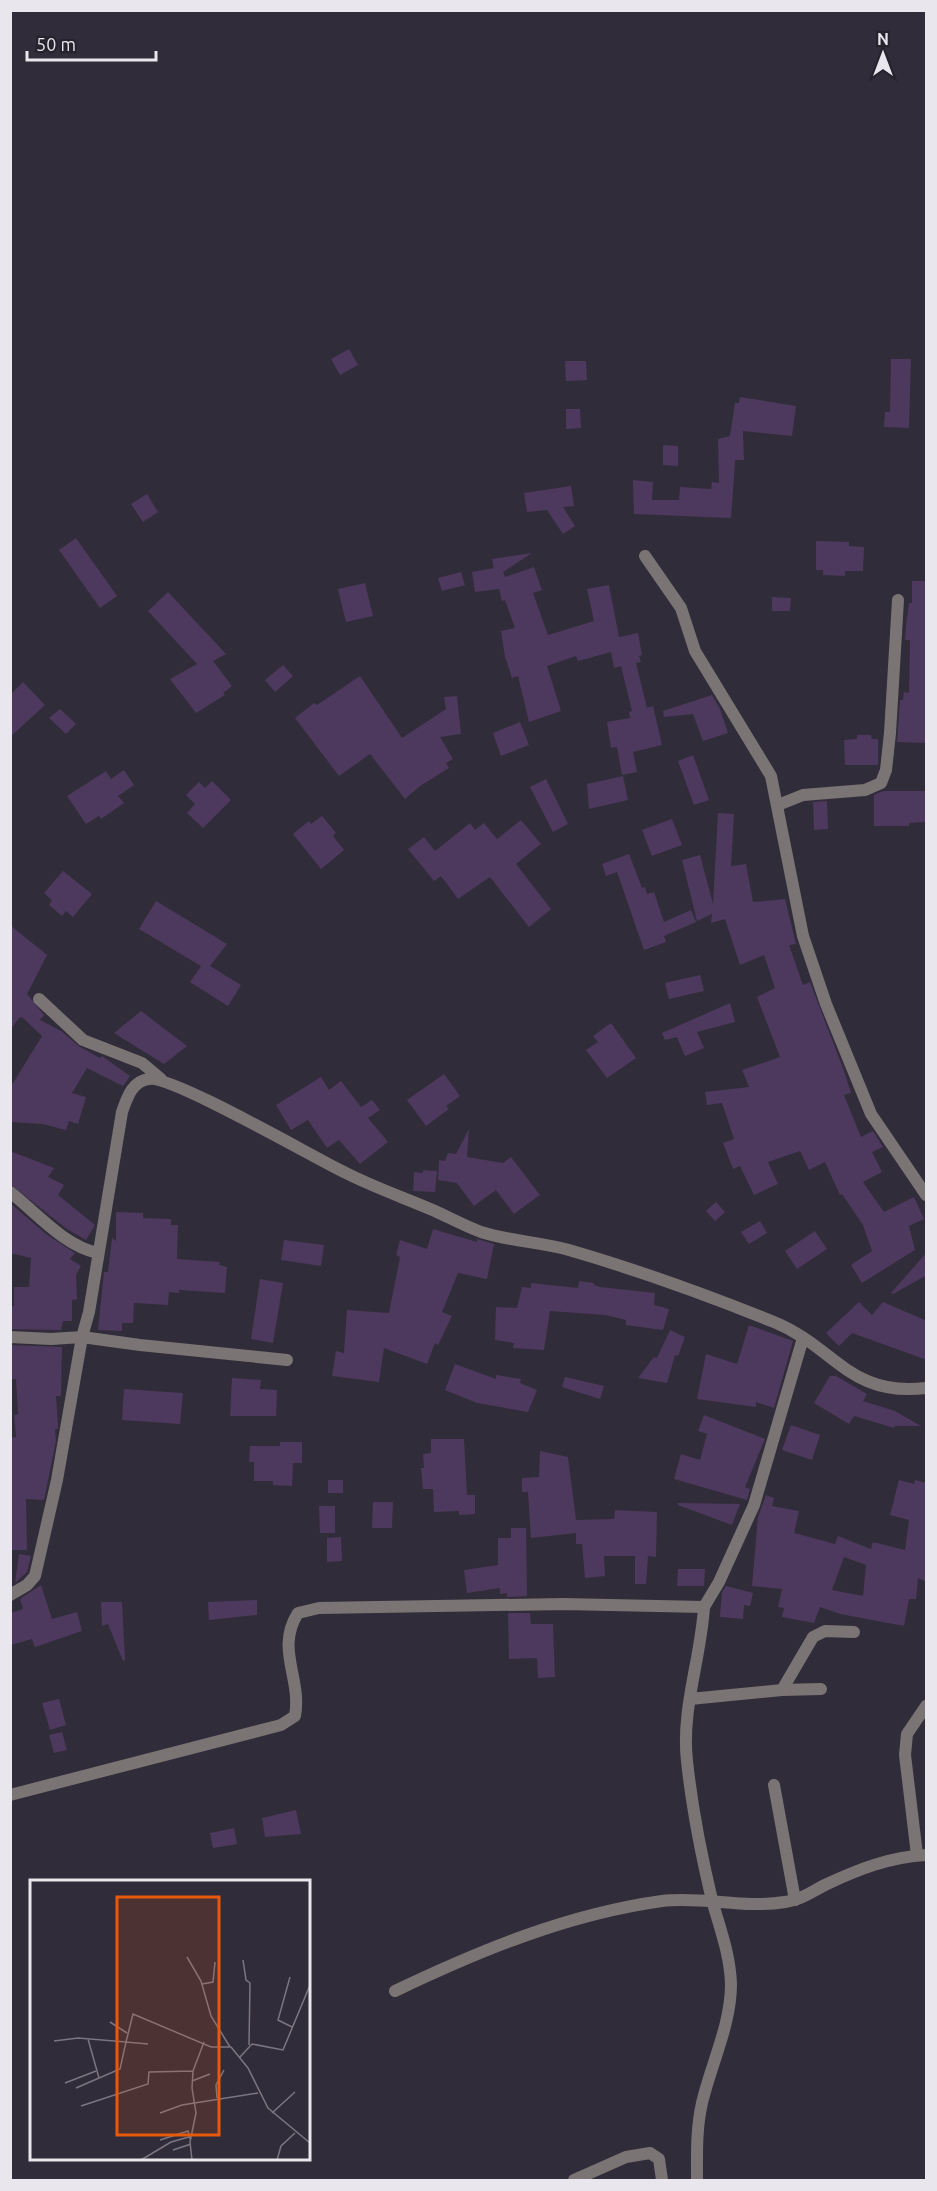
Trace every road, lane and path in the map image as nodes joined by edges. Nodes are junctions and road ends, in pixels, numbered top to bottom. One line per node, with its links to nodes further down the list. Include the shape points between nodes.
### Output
1 (645, 556): 3 (street, via 681,608 694,651 771,776)
2 (898, 600): 3 (street, via 890,734 881,783 865,790 803,795)
3 (778, 805): 7 (street, via 803,936 826,1004 871,1114)
4 (39, 999): 5 (street, via 83,1040 142,1063)
5 (162, 1080): 8 (street, via 150,1078 139,1082 122,1112); 11 (street, via 365,1183 477,1231 568,1250 735,1306)
6 (10, 1192): 8 (street, via 68,1240 83,1250)
7 (927, 1195)
8 (98, 1253): 9 (street)
9 (82, 1336): 10 (street); 12 (street); 14 (street, via 57,1480 35,1576)
10 (10, 1337)
11 (803, 1338): 13 (street, via 864,1381 907,1390); 15 (street, via 754,1505)
12 (287, 1360)
13 (927, 1388)
14 (10, 1595)
15 (704, 1607): 19 (street); 22 (street, via 562,1604 319,1608 298,1614 288,1628 287,1644 298,1700 295,1716 281,1725)
16 (854, 1632): 18 (street, via 825,1631 813,1638)
17 (821, 1689): 18 (street)
18 (782, 1690): 19 (street)
19 (690, 1699): 25 (street, via 686,1757 694,1818)
20 (927, 1706): 23 (street, via 907,1734 906,1744)
21 (774, 1785): 24 (street)
22 (10, 1795)
23 (922, 1855): 24 (street, via 891,1859 857,1870)
24 (795, 1900): 25 (street, via 764,1904)
25 (713, 1901): 26 (street, via 664,1901 600,1913 500,1943); 29 (street, via 729,1956 731,1986 701,2104)
26 (395, 1991)
27 (574, 2181): 28 (street, via 626,2157 650,2153 659,2159)
28 (662, 2181)
29 (697, 2181)

